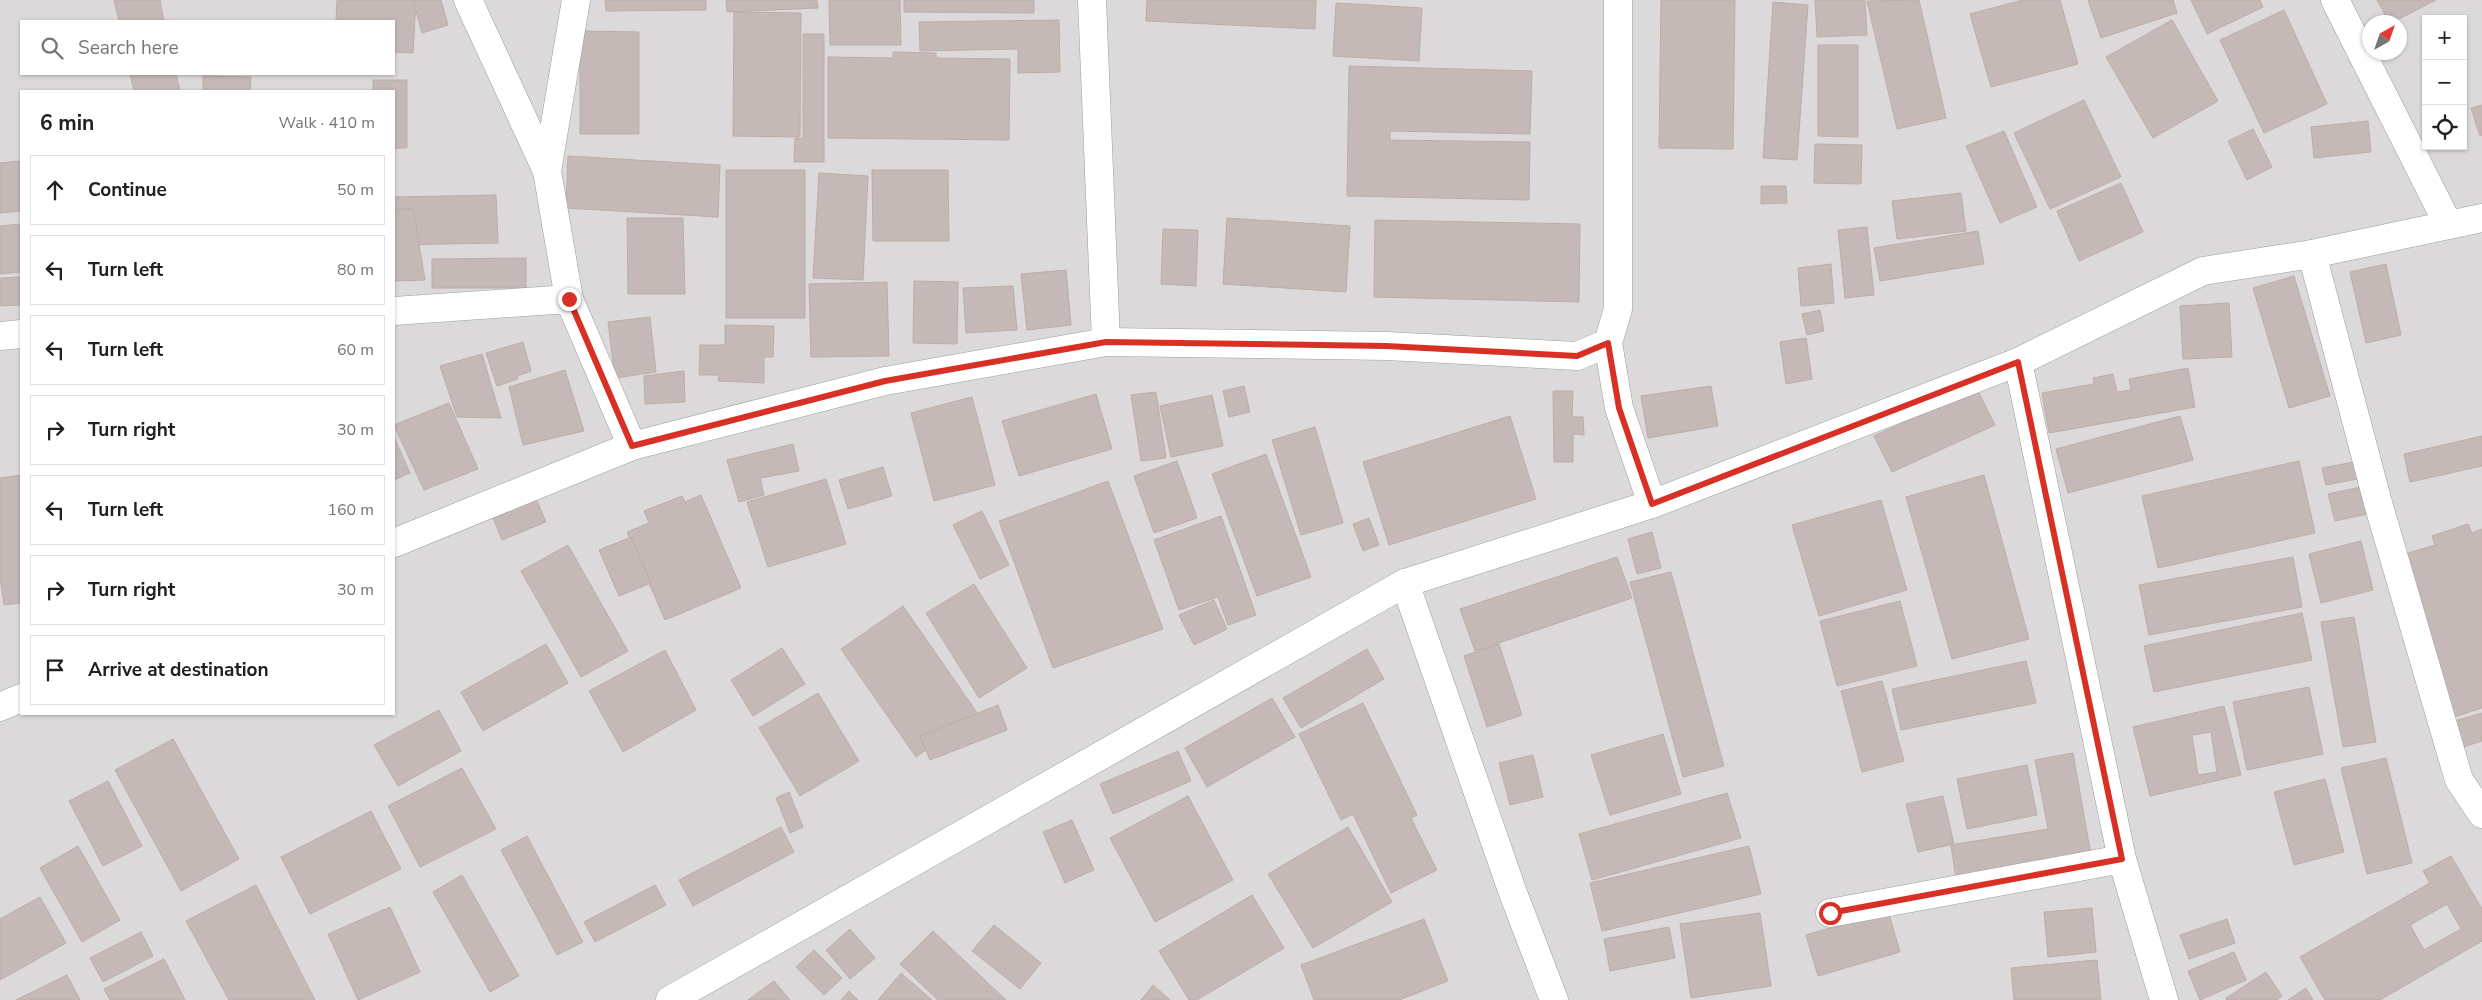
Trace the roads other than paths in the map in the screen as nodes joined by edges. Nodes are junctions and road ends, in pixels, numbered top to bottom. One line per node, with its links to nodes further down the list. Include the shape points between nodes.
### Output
1 (468, 0): 6 (street)
2 (576, 0): 6 (street)
3 (1092, 0): 14 (street)
4 (1618, 0): 15 (street, via 1618,309)
5 (2336, 0): 8 (street)
6 (547, 171): 10 (street)
7 (2482, 218): 8 (street)
8 (2448, 224): 9 (street)
9 (2312, 254): 16 (street, via 2203,271); 23 (street, via 2378,502 2459,780)
10 (569, 299): 11 (street); 17 (street)
11 (395, 311)
12 (20, 334): 13 (street)
13 (0, 336)
14 (1106, 342): 15 (street, via 1386,346 1577,356); 17 (street, via 885,381)
15 (1608, 343): 18 (street, via 1619,408)
16 (2018, 362): 18 (street); 24 (street)
17 (632, 446): 19 (street)
18 (1652, 504): 20 (street)
19 (395, 543)
20 (1405, 583): 26 (street); 27 (street, via 1513,893)
21 (20, 698): 22 (street)
22 (0, 707)
23 (2482, 814)
24 (2122, 859): 25 (street); 28 (street)
25 (1830, 913)
26 (670, 1000)
27 (1554, 1000)
28 (2164, 1000)

